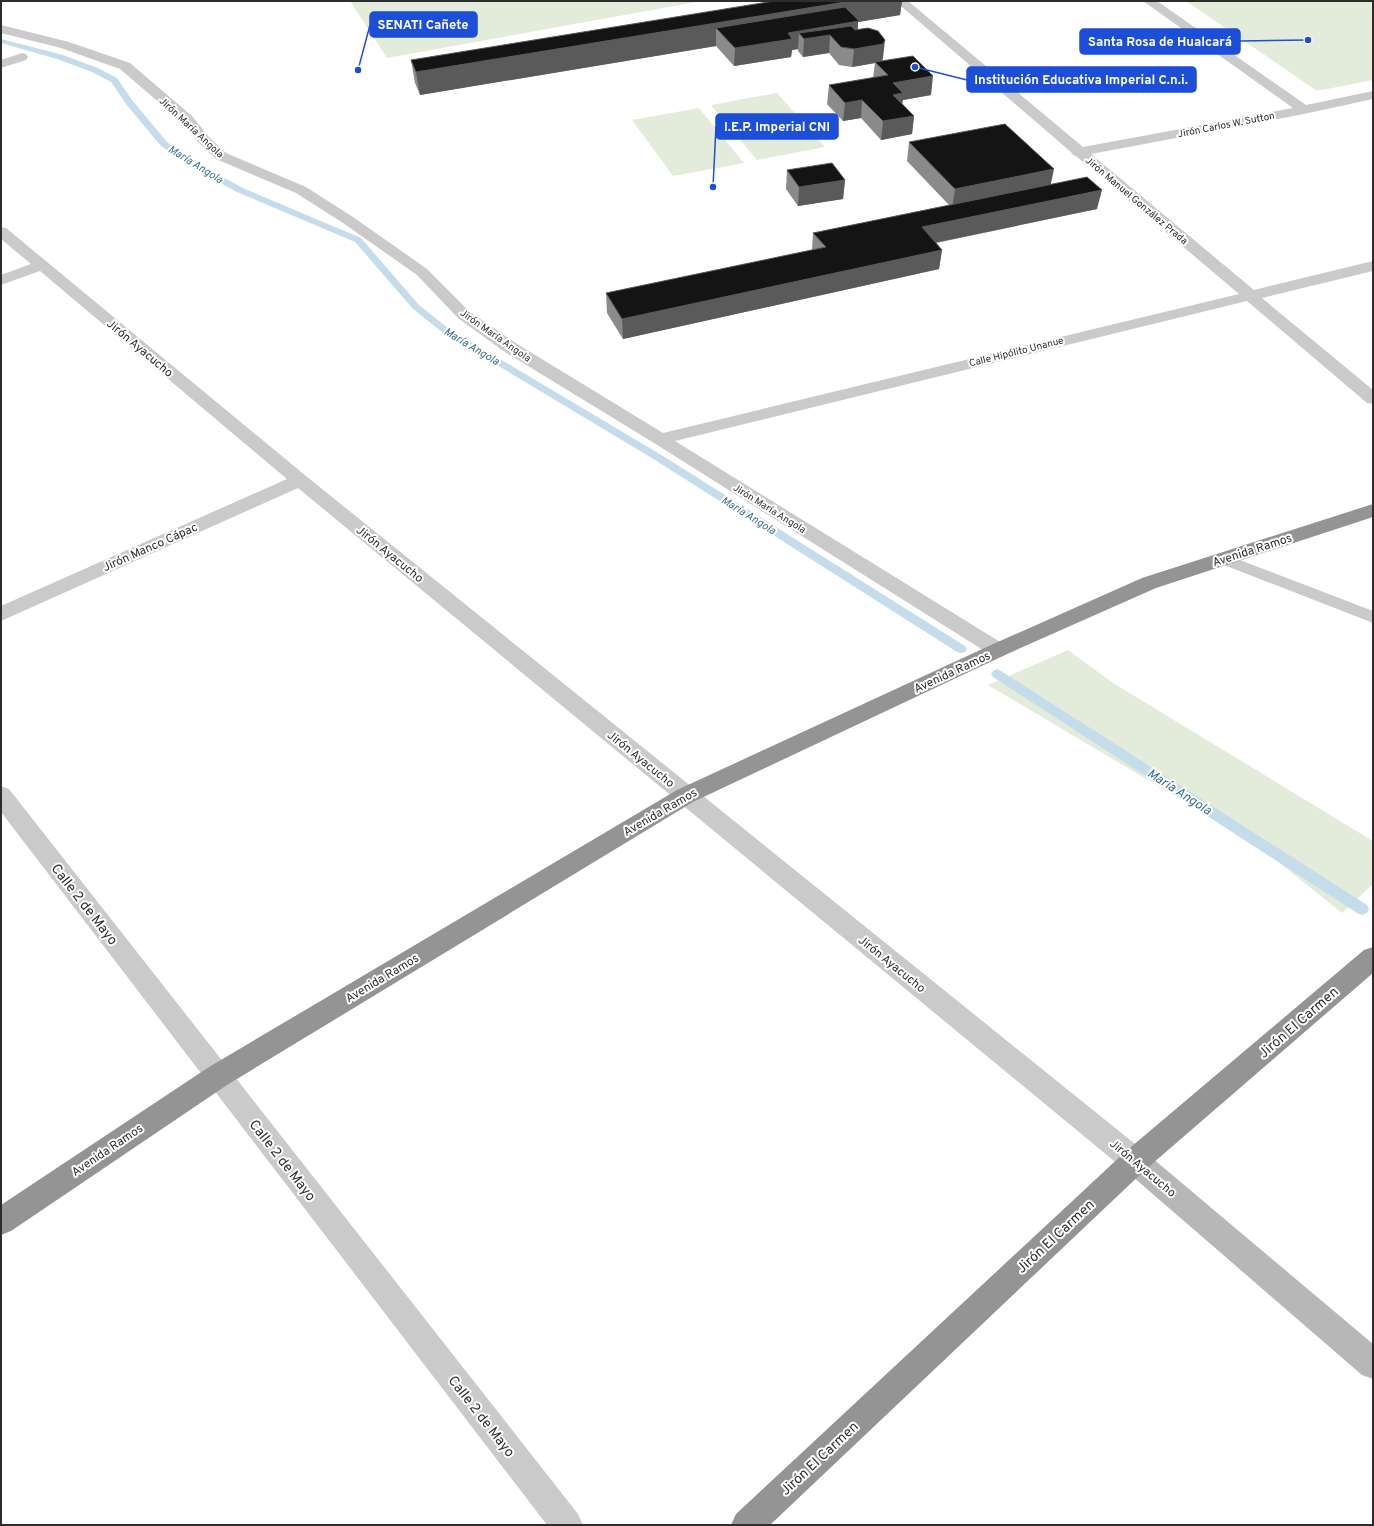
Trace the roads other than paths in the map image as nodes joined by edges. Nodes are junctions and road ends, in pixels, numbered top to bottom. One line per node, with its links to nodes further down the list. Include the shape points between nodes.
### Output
1 (901, 1): 8 (street, Jirón Manuel González Prada)
2 (1149, 1): 7 (street)
3 (1, 29): 15 (street, Jirón María Angola, via 65,45 125,66 188,120 202,139 221,156 300,190 348,220 422,272 464,315 508,346)
4 (22, 57): 5 (street)
5 (1, 64)
6 (1373, 95): 7 (street, Jirón Carlos W. Sutton)
7 (1304, 110): 8 (street, Jirón Carlos W. Sutton)
8 (1078, 152): 13 (street, Jirón Manuel González Prada)
9 (1, 231): 10 (street, Jirón Ayacucho)
10 (41, 266): 12 (street); 16 (street, Jirón Ayacucho)
11 (1373, 266): 13 (street, Calle Hipólito Unanue)
12 (1, 280)
13 (1250, 294): 14 (street, Jirón Manuel González Prada); 15 (street, Calle Hipólito Unanue)
14 (1373, 399)
15 (660, 439): 21 (street, Jirón María Angola)
16 (300, 480): 19 (street, Jirón Manco Cápac); 23 (street, Jirón Ayacucho)
17 (1373, 510): 18 (highway, Avenida Ramos)
18 (1224, 559): 20 (lane); 21 (highway, Avenida Ramos, via 1150,583)
19 (1, 614)
20 (1371, 614)
21 (998, 650): 23 (highway, Avenida Ramos)
22 (1, 795): 25 (street, Calle 2 de Mayo)
23 (685, 796): 25 (highway, Avenida Ramos); 26 (street, Jirón Ayacucho)
24 (1373, 958): 26 (highway, Jirón El Carmen)
25 (218, 1076): 27 (highway, Avenida Ramos); 29 (street, Calle 2 de Mayo)
26 (1136, 1161): 28 (street, Jirón Ayacucho); 30 (highway, Jirón El Carmen)
27 (1, 1221)
28 (1373, 1364)
29 (567, 1525)
30 (747, 1525)

